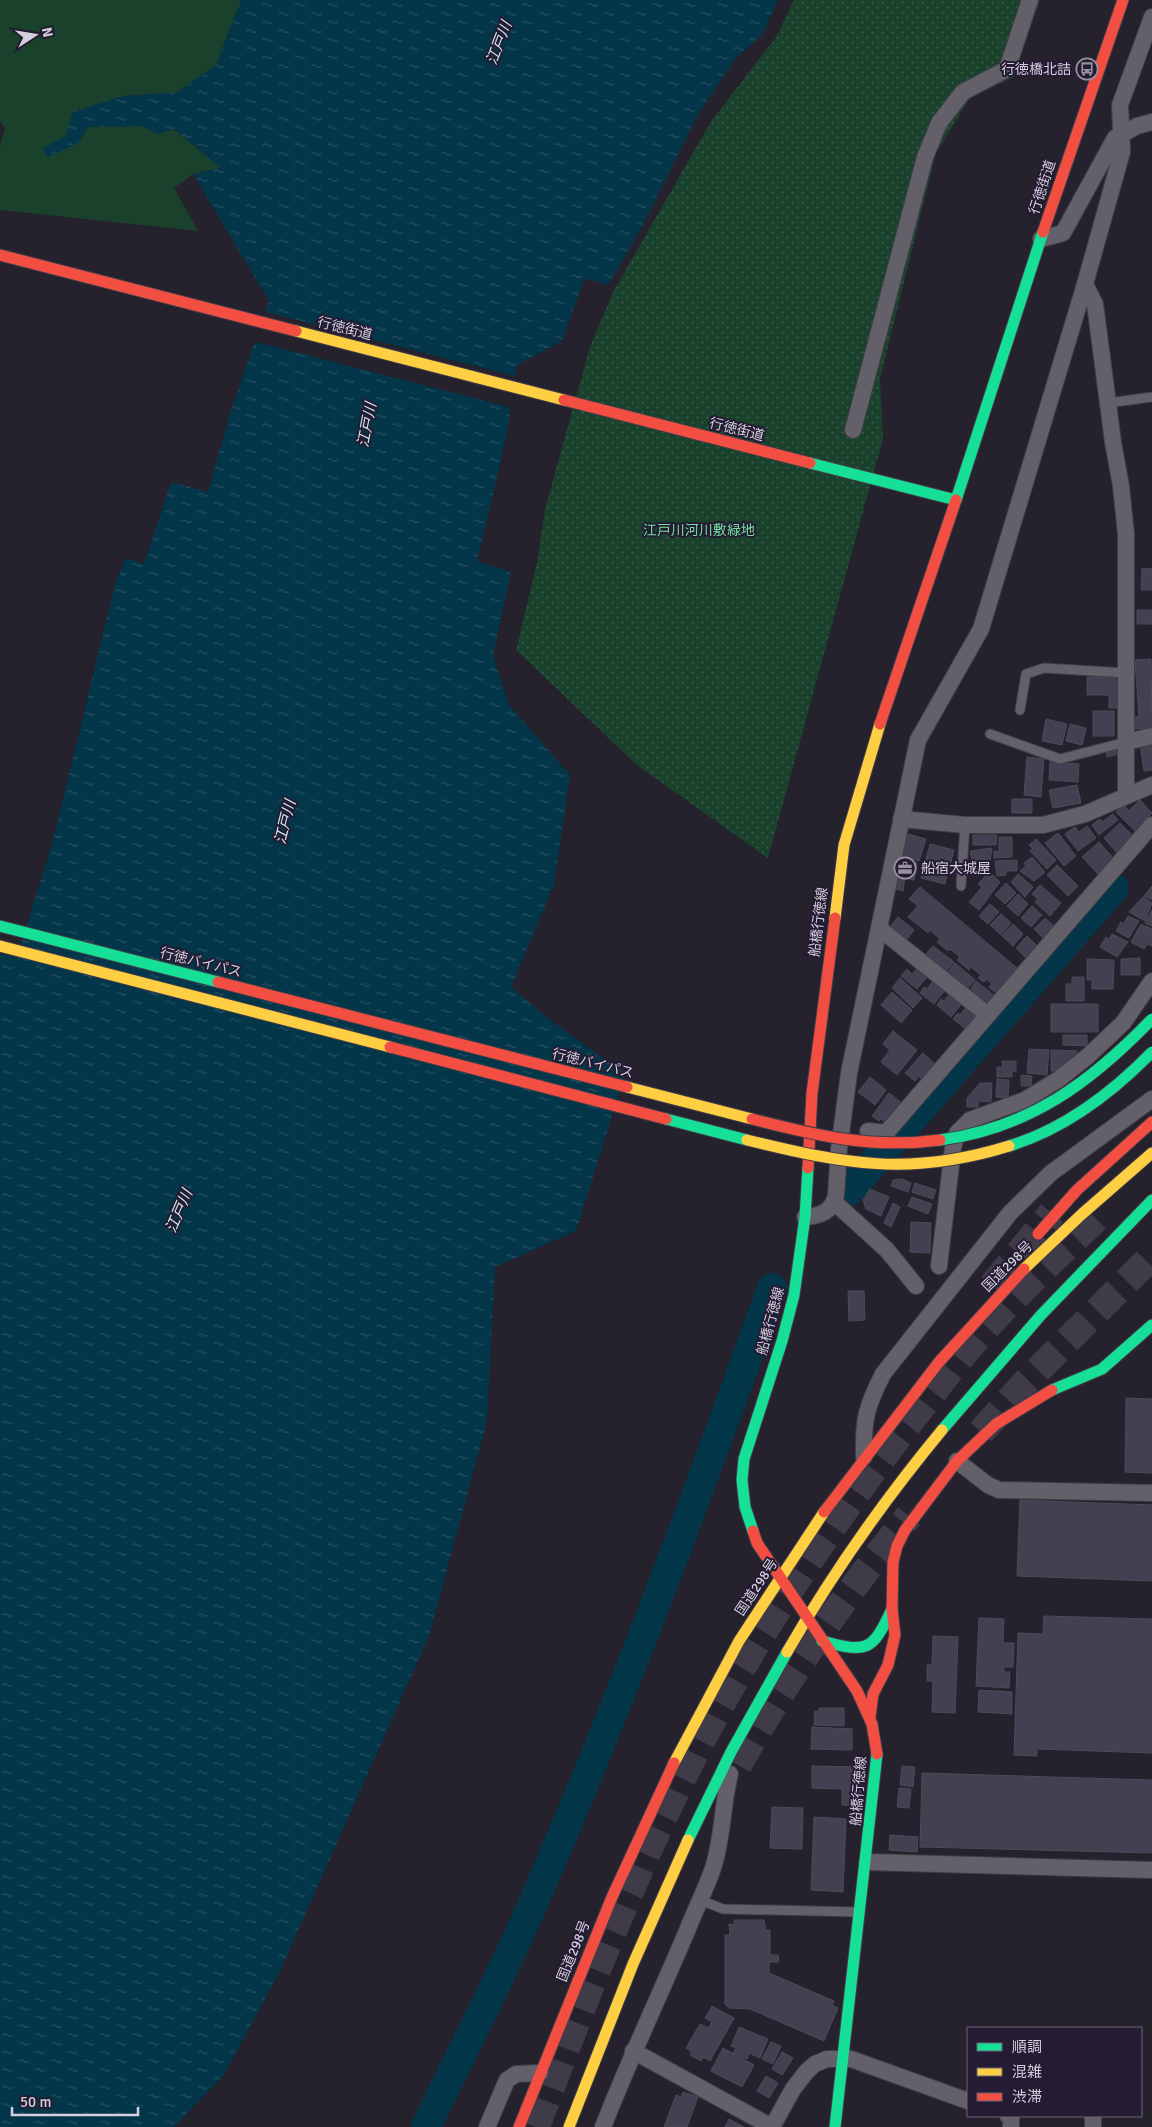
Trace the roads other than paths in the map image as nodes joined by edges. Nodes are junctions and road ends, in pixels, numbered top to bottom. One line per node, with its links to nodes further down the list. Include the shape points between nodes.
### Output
1 (1030, 0): 11 (street, via 1007,69 964,92 939,124 924,157)
2 (1123, 0): 6 (main road, 行徳街道)
3 (1152, 17): 5 (street, via 1120,105)
4 (1152, 122): 5 (street)
5 (1122, 133): 6 (street, via 1110,145 1063,233); 8 (street, via 1122,152)
6 (1041, 239): 12 (main road, 行徳街道)
7 (0, 255): 12 (main road, 行徳街道)
8 (1085, 284): 10 (street, via 1095,304); 20 (street, via 981,629 918,740)
9 (1152, 397): 10 (lane)
10 (1108, 403): 13 (street, via 1126,534)
11 (853, 430)
12 (956, 500): 39 (main road, 船橋行徳線, via 867,763 844,845 812,1092)
13 (1126, 673): 14 (lane, via 1044,668 1026,674); 17 (street)
14 (1020, 710)
15 (990, 734): 17 (lane, via 1060,759)
16 (1152, 736): 17 (street)
17 (1126, 742): 19 (street)
18 (1152, 786): 19 (street)
19 (1126, 795): 21 (street, via 1085,814 1043,826)
20 (901, 819): 21 (street); 25 (street)
21 (964, 825): 23 (lane)
22 (1152, 825): 28 (street)
23 (961, 886)
24 (0, 926): 29 (main road, 行徳バイパス, bridge, via 822,1137 860,1142 912,1144 940,1140 1024,1118 1054,1103 1103,1070)
25 (880, 929): 28 (street); 33 (street, via 849,1073)
26 (0, 946): 30 (main road, bridge, via 747,1140 864,1164 920,1166 955,1161 1034,1138 1104,1097)
27 (1152, 981): 34 (street, via 1123,1023 1088,1056 1025,1100 970,1120 957,1133)
28 (988, 1015): 33 (street, via 886,1133)
29 (1152, 1019)
30 (1152, 1052)
31 (1152, 1099): 48 (street, via 1051,1173 1010,1213 883,1374 863,1425)
32 (1152, 1122): 40 (main road, via 1077,1190)
33 (841, 1127): 35 (street)
34 (953, 1148): 35 (street, via 912,1153); 42 (street)
35 (839, 1149): 38 (street)
36 (1152, 1153): 44 (main road, 国道298号, via 1046,1248)
37 (1152, 1200): 47 (main road, via 1065,1288)
38 (834, 1202): 39 (street, via 820,1216); 43 (street, via 887,1250)
39 (805, 1217): 51 (main road, 船橋行徳線, via 794,1295 744,1459 742,1480 753,1535)
40 (1028, 1244)
41 (1018, 1258): 44 (main road)
42 (939, 1266)
43 (916, 1286)
44 (972, 1323): 48 (main road, 国道298号)
45 (1152, 1325): 49 (main road, via 1102,1369 1050,1391 1013,1412)
46 (1037, 1338): 47 (main road)
47 (958, 1411): 53 (main road, via 875,1518)
48 (864, 1458): 51 (main road, 国道298号)
49 (957, 1460): 50 (street, via 999,1490); 52 (main road, via 905,1530 897,1546 893,1562)
50 (1152, 1493)
51 (779, 1578): 53 (main road, 船橋行徳線); 63 (main road, 国道298号, via 721,1673 663,1784 602,1920)
52 (892, 1609): 54 (main road, via 880,1635 867,1647 848,1648); 55 (main road, via 894,1642 888,1665 873,1694)
53 (807, 1619): 54 (main road, 船橋行徳線); 56 (main road)
54 (822, 1640): 55 (main road, 船橋行徳線)
55 (870, 1716): 57 (main road, 船橋行徳線, via 877,1760)
56 (743, 1729): 59 (street, via 723,1804 716,1855); 67 (main road, via 663,1894)
57 (867, 1862): 58 (street); 60 (main road, 船橋行徳線)
58 (1152, 1870)
59 (700, 1900): 60 (lane, via 723,1909); 61 (street)
60 (860, 1912): 62 (main road, 船橋行徳線)
61 (633, 2051): 62 (street, via 772,2127 807,2071 815,2064); 68 (street)
62 (842, 2058): 64 (street); 69 (main road, 船橋行徳線)
63 (540, 2073): 65 (street, via 516,2074 508,2080); 66 (main road, 国道298号)
64 (967, 2101)
65 (487, 2127)
66 (519, 2127)
67 (569, 2127)
68 (603, 2127)
69 (835, 2127)

